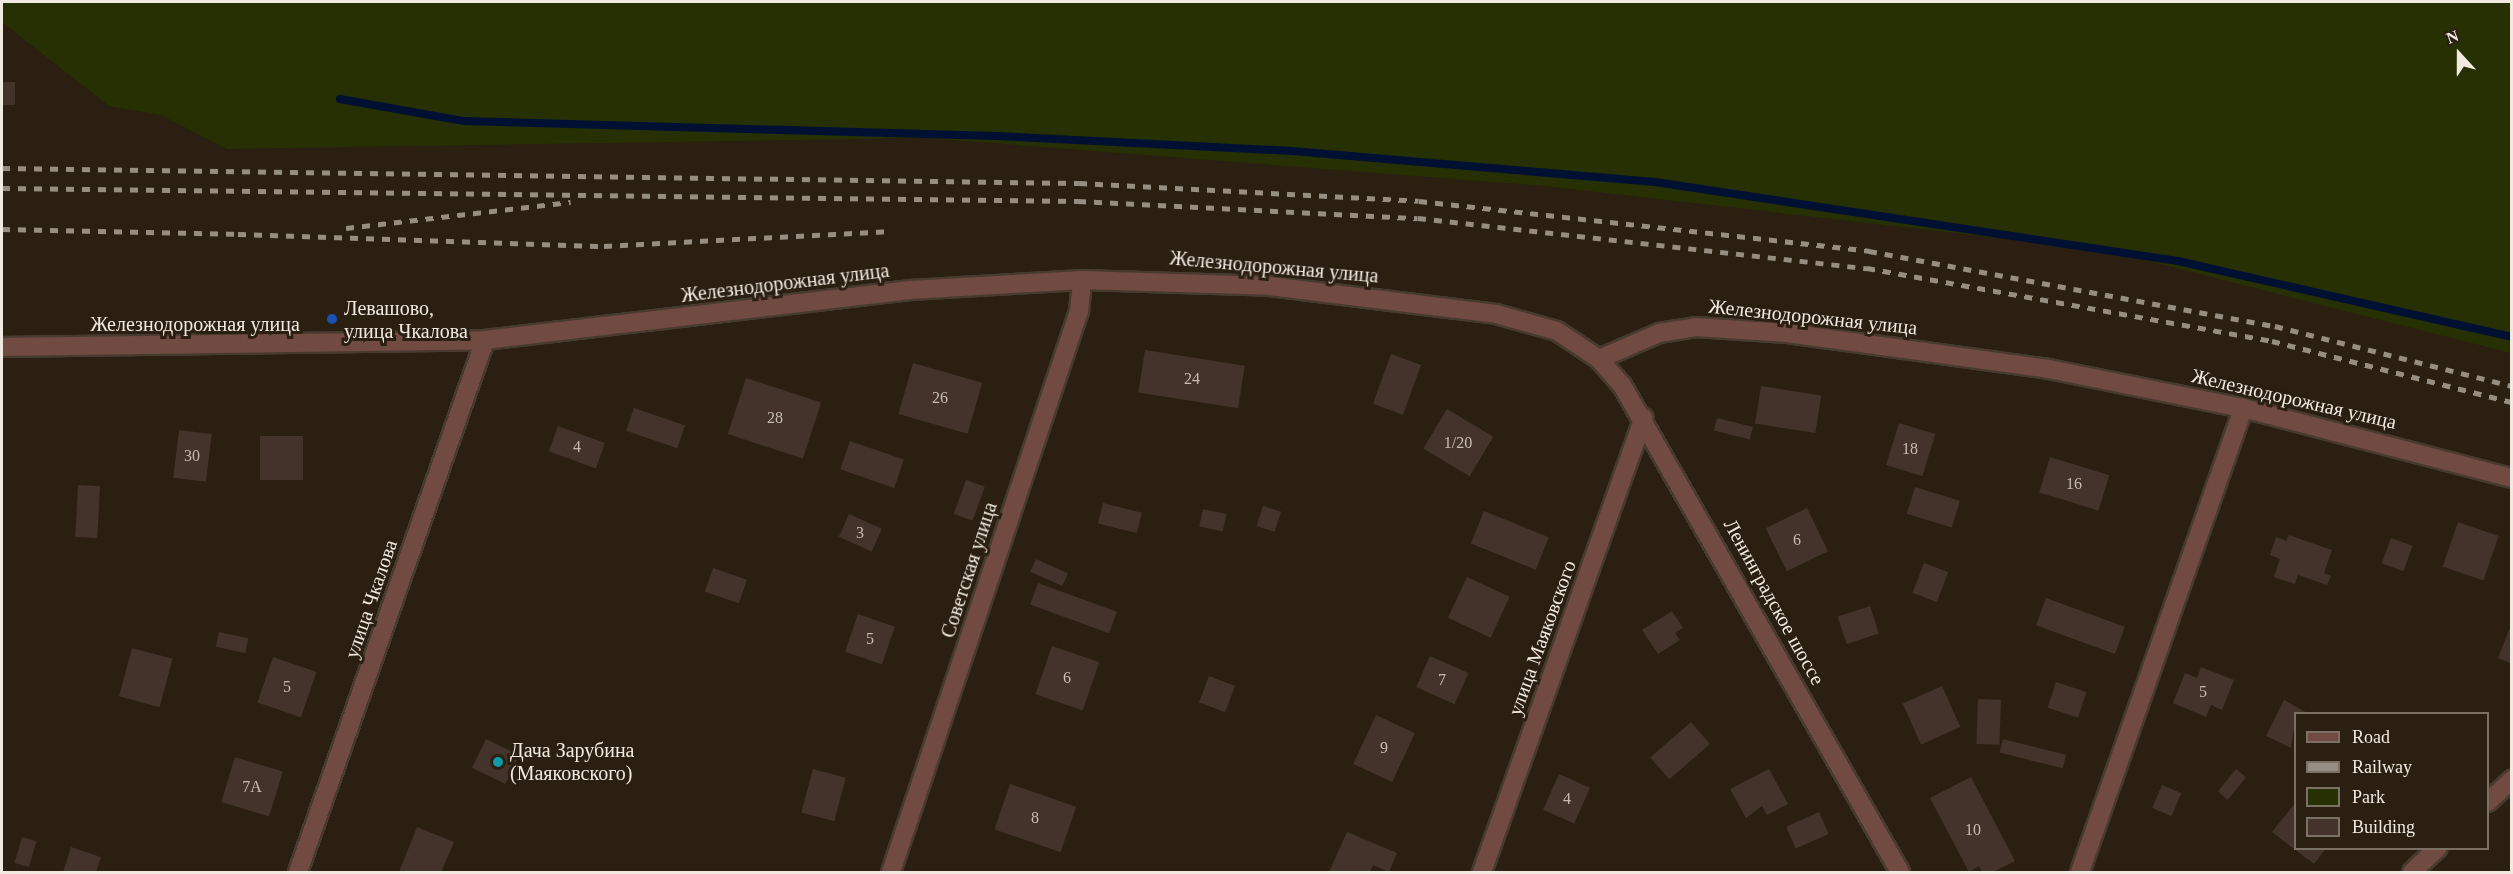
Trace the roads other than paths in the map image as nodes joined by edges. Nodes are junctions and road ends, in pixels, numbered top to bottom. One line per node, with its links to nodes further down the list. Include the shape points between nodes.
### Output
1 (1082, 280): 2 (street, Железнодорожная улица, via 910,290); 4 (street, Железнодорожная улица, via 1269,286 1496,314 1557,332); 12 (street, Советская улица, via 1079,311)
2 (486, 340): 3 (street, Железнодорожная улица); 11 (street, улица Чкалова)
3 (2, 347)
4 (1599, 359): 5 (street, Железнодорожная улица, via 1659,333 1695,327 1787,333 2049,369); 6 (street, Ленинградское шоссе)
5 (2243, 408): 7 (street, Железнодорожная улица); 15 (street)
6 (1644, 418): 13 (street, улица Маяковского); 14 (street, Ленинградское шоссе)
7 (2511, 478)
8 (2511, 780): 9 (street)
9 (2489, 800)
10 (2437, 850): 16 (street)
11 (298, 873)
12 (891, 873)
13 (1482, 873)
14 (1900, 873)
15 (2080, 873)
16 (2412, 873)

